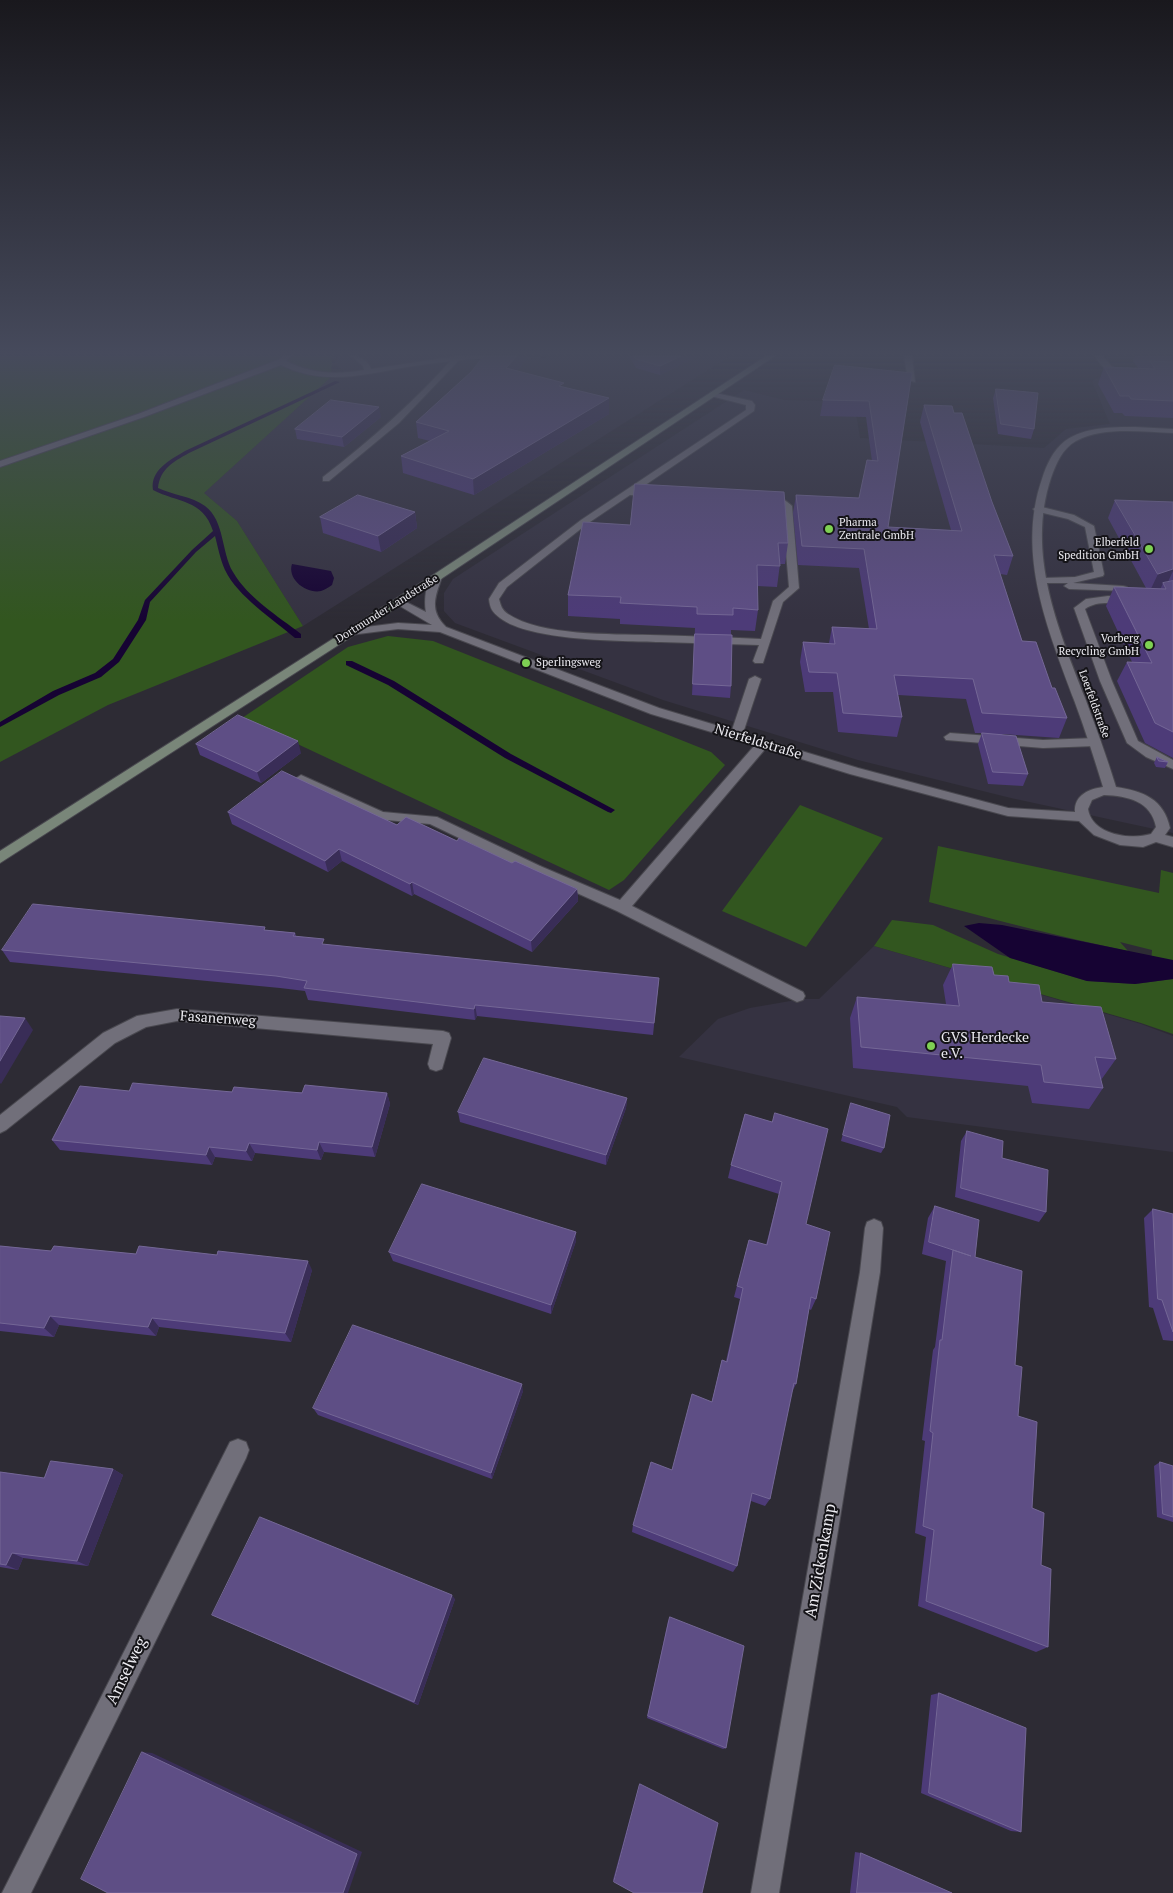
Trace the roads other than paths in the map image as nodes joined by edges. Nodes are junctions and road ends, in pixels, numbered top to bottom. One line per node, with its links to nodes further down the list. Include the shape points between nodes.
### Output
1 (59, 444): 6 (street)
2 (371, 444): 7 (street)
3 (638, 444): 12 (main road, Dortmunder Landstraße)
4 (698, 444): 8 (street)
5 (1065, 444): 11 (street, Loerfeldstraße, via 1051,464)
6 (0, 464)
7 (326, 479)
8 (627, 492): 9 (street); 18 (street, via 503,584 494,599 496,609 505,617 527,626 596,637)
9 (666, 495)
10 (752, 500): 18 (street, via 781,501 787,506 794,588 778,602)
11 (1038, 508): 13 (street, Loerfeldstraße, via 1037,547); 13 (street, via 1071,517 1088,526 1099,574)
12 (437, 577): 14 (main road, Dortmunder Landstraße); 15 (street, via 430,599)
13 (1042, 583): 23 (street, Loerfeldstraße, via 1056,634); 25 (street, via 1133,595 1087,601 1079,608 1133,743)
14 (398, 602): 15 (street, Nierfeldstraße); 17 (main road, Dortmunder Landstraße)
15 (432, 619): 16 (street, Nierfeldstraße)
16 (442, 629): 17 (street, Nierfeldstraße, via 398,626); 21 (street, Nierfeldstraße, via 656,711)
17 (350, 632): 31 (main road, Dortmunder Landstraße)
18 (765, 642): 19 (street)
19 (759, 661)
20 (754, 679): 21 (street)
21 (736, 736): 24 (street, Nierfeldstraße)
22 (950, 737): 23 (street, via 1043,744)
23 (1095, 742): 27 (street, Loerfeldstraße)
24 (763, 744): 28 (street, Nierfeldstraße, via 1008,812); 32 (street)
25 (1173, 765)
26 (301, 779): 32 (street, via 381,816 432,820)
27 (1112, 791): 28 (street, via 1094,793 1084,799 1080,808); 29 (street, via 1136,796 1152,806 1160,816 1162,828)
28 (1083, 817): 29 (street, via 1091,827 1110,837 1131,842)
29 (1156, 837): 30 (street)
30 (1173, 842)
31 (0, 858)
32 (622, 907): 33 (street)
33 (797, 996)
34 (436, 1064): 35 (street, Fasanenweg, via 443,1038 177,1015 144,1022 109,1038)
35 (0, 1124)
36 (874, 1228): 39 (street, Am Zickenkamp, via 870,1272)
37 (238, 1450): 38 (street, Amselweg)
38 (16, 1893)
39 (765, 1893)

